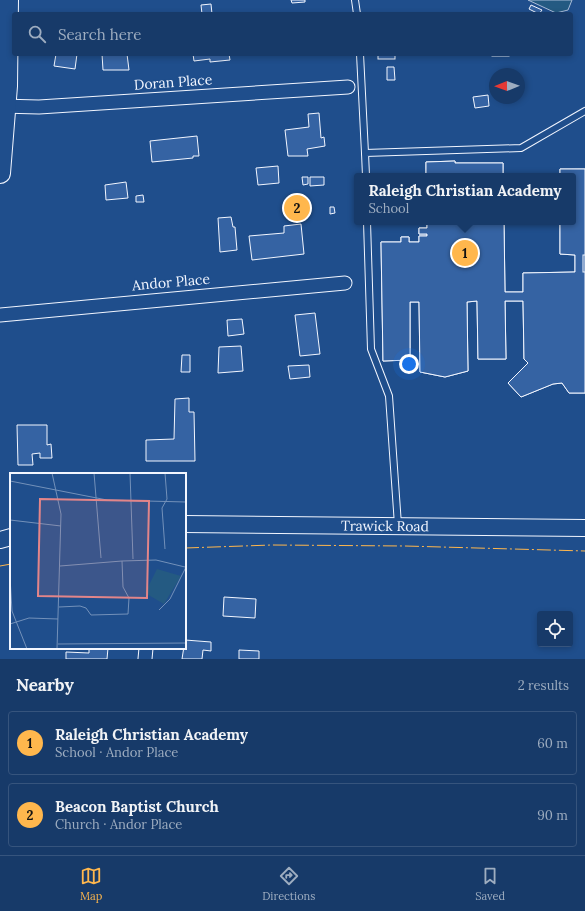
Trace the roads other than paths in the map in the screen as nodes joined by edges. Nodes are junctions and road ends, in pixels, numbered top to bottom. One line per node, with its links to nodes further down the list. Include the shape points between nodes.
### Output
1 (8, 0): 6 (main road)
2 (355, 0): 3 (lane)
3 (357, 12)
4 (360, 56): 8 (lane)
5 (348, 87): 6 (street, Doran Place, via 39,107)
6 (3, 106): 9 (main road)
7 (585, 111): 8 (lane, via 521,148)
8 (365, 153): 10 (lane)
9 (0, 173)
10 (366, 173)
11 (367, 225): 15 (lane, via 371,349 389,396)
12 (345, 283): 13 (street, Andor Place)
13 (0, 316)
14 (186, 524): 15 (street, Trawick Road)
15 (398, 526): 16 (street, Trawick Road)
16 (585, 528)
17 (10, 537): 18 (street)
18 (0, 540)
19 (146, 649): 20 (street)
20 (145, 659)

